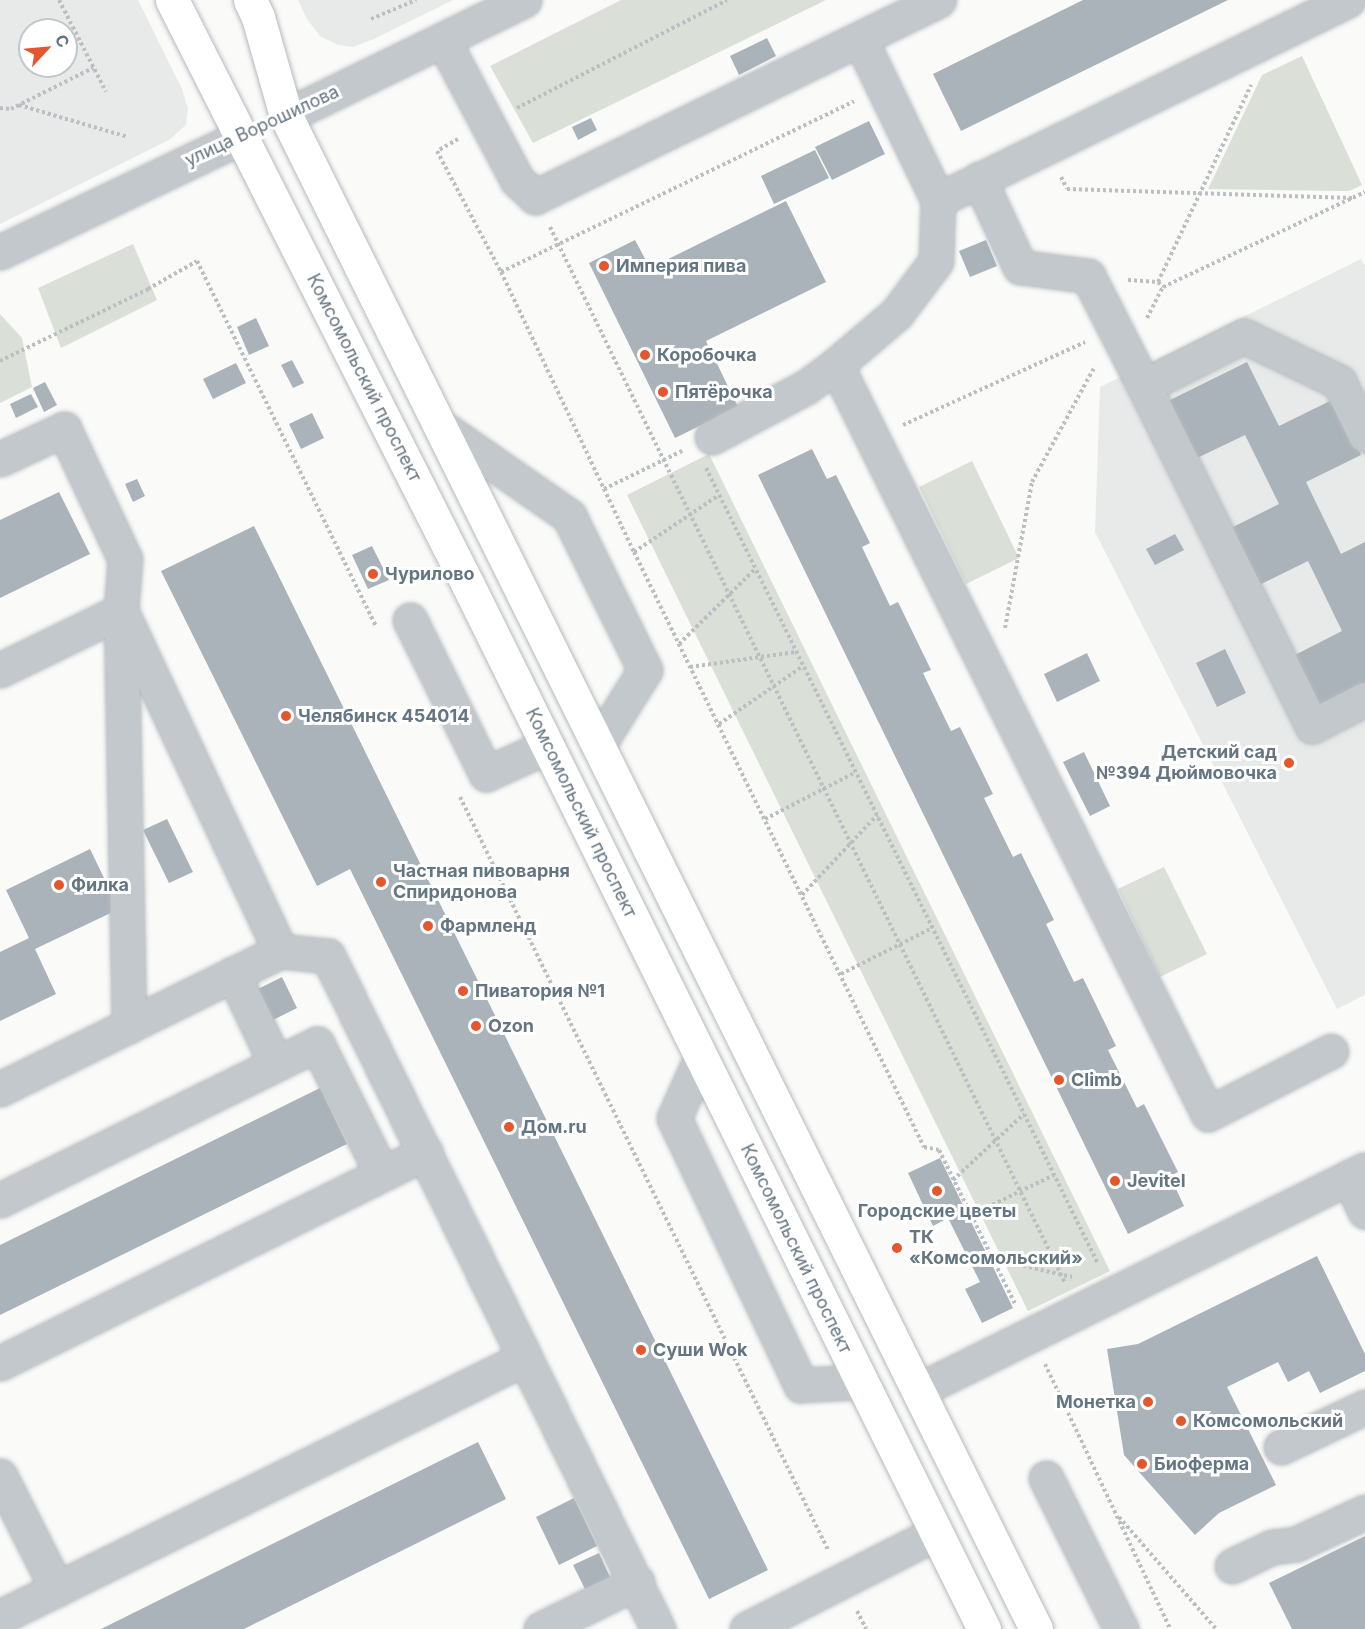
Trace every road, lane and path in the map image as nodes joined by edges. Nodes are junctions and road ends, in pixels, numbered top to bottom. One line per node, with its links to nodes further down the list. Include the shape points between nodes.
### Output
1 (59, 0): 13 (path)
2 (172, 0): 21 (main road, Комсомольский проспект)
3 (250, 0): 18 (main road)
4 (416, 0): 9 (path)
5 (524, 0): 12 (street, улица Ворошилова)
6 (727, 0): 19 (path)
7 (939, 0): 11 (street)
8 (1348, 0): 10 (street)
9 (372, 19)
10 (1275, 34): 22 (street); 24 (path)
11 (860, 39): 26 (street); 28 (street)
12 (443, 40): 18 (street, улица Ворошилова); 19 (street)
13 (93, 68): 14 (path); 16 (path)
14 (106, 92)
15 (864, 97): 29 (path)
16 (19, 105): 17 (path); 20 (path)
17 (0, 108)
18 (286, 116): 21 (main road, улица Ворошилова); 38 (main road)
19 (486, 124): 26 (street, via 517,180); 31 (path, via 437,151)
20 (128, 137)
21 (241, 137): 30 (street, улица Ворошилова); 49 (main road, Комсомольский проспект)
22 (1045, 147): 23 (street); 24 (path, via 1068,189)
23 (979, 179): 28 (street); 32 (street, via 1020,267)
24 (1200, 192): 27 (path); 33 (path)
25 (1365, 192): 27 (path)
26 (535, 197): 29 (path)
27 (1353, 198): 33 (path, via 1163,287)
28 (938, 200): 36 (street, via 936,261 896,314)
29 (558, 244): 31 (path); 43 (path)
30 (0, 252)
31 (501, 272): 44 (path)
32 (1088, 276): 33 (path); 34 (street)
33 (1158, 282)
34 (1116, 328): 37 (street); 40 (path); 59 (path, via 1032,482 1004,637)
35 (0, 361): 53 (path, via 197,261)
36 (836, 365): 40 (street); 41 (street, via 806,387)
37 (1144, 386): 39 (street, via 1244,336 1339,382); 62 (street, via 1312,726)
38 (441, 427): 63 (main road); 65 (street, via 569,516 574,526 645,670)
39 (1365, 435)
40 (871, 439): 59 (street)
41 (704, 441): 43 (path); 45 (path)
42 (0, 459): 51 (street, via 64,429 125,559)
43 (663, 460): 44 (path); 46 (path)
44 (604, 489): 47 (path)
45 (720, 495): 46 (path); 48 (path)
46 (690, 515): 47 (path); 50 (path)
47 (634, 552): 54 (path)
48 (755, 568): 50 (path); 55 (path)
49 (468, 585): 63 (main road, via 503,629 555,735 565,741 577,738 584,724); 66 (main road, Комсомольский проспект)
50 (729, 595): 54 (path); 56 (path)
51 (121, 611): 60 (street); 76 (street); 79 (street)
52 (410, 620): 66 (street, via 486,774)
53 (381, 637)
54 (679, 644): 58 (path)
55 (797, 652): 56 (path); 57 (path)
56 (759, 657): 58 (path); 61 (path)
57 (803, 666): 61 (path); 67 (path)
58 (690, 667): 64 (path)
59 (987, 669): 80 (street, via 1208,1114)
60 (0, 670)
61 (774, 687): 64 (path); 69 (path)
62 (1365, 699)
63 (582, 711): 65 (main road)
64 (718, 724): 71 (path)
65 (598, 745): 105 (main road)
66 (548, 746): 81 (main road, Комсомольский проспект)
67 (856, 772): 69 (path); 70 (path)
68 (455, 788): 114 (path)
69 (824, 789): 71 (path); 72 (path)
70 (877, 815): 72 (path); 74 (path)
71 (765, 819): 73 (path)
72 (851, 845): 73 (path); 75 (path)
73 (802, 895): 78 (path)
74 (932, 928): 75 (path); 84 (path)
75 (899, 944): 78 (path); 85 (path)
76 (280, 951): 77 (street); 86 (street, via 328,956)
77 (233, 974): 79 (street); 82 (street)
78 (841, 975): 90 (path, via 924,1147 939,1150)
79 (129, 1026): 83 (street)
80 (1331, 1051)
81 (701, 1058): 98 (main road, Комсомольский проспект); 104 (street, via 674,1118 801,1385)
82 (276, 1064): 88 (street, via 317,1044); 92 (street)
83 (0, 1089)
84 (1024, 1114): 85 (path); 89 (path)
85 (995, 1141): 90 (path); 91 (path)
86 (426, 1152): 88 (street); 102 (street)
87 (1357, 1173): 93 (street); 99 (street)
88 (382, 1174): 103 (street)
89 (1054, 1175): 91 (path); 99 (path)
90 (953, 1180): 94 (path)
91 (1020, 1191): 94 (path); 96 (path)
92 (0, 1200)
93 (1365, 1211)
94 (971, 1215): 95 (path)
95 (993, 1259): 96 (path); 101 (path)
96 (1060, 1275): 97 (path); 100 (path)
97 (1080, 1279)
98 (812, 1282): 104 (main road, Комсомольский проспект); 105 (main road, via 847,1322 892,1414 900,1420 914,1418 919,1408)
99 (1113, 1294): 100 (street)
100 (1078, 1311): 101 (street)
101 (1031, 1335): 105 (street); 110 (path)
102 (525, 1358): 115 (street); 116 (street)
103 (0, 1363)
104 (861, 1382): 112 (main road, Комсомольский проспект)
105 (919, 1390): 124 (main road)
106 (1365, 1407): 107 (street)
107 (1281, 1447)
108 (0, 1476): 116 (street)
109 (1047, 1478): 125 (street)
110 (1115, 1512): 126 (path); 127 (path)
111 (1365, 1512): 113 (street, via 1296,1544 1272,1547)
112 (936, 1533): 114 (street); 122 (main road, Комсомольский проспект); 123 (main road, via 937,1509 948,1504 959,1507)
113 (1232, 1566)
114 (842, 1579): 120 (street); 121 (path)
115 (636, 1582): 118 (street); 119 (street)
116 (57, 1589): 117 (street)
117 (0, 1617)
118 (541, 1629)
119 (658, 1629)
120 (747, 1629)
121 (866, 1629)
122 (984, 1629)
123 (1020, 1629)
124 (1036, 1629)
125 (1121, 1629)
126 (1170, 1629)
127 (1216, 1629)

